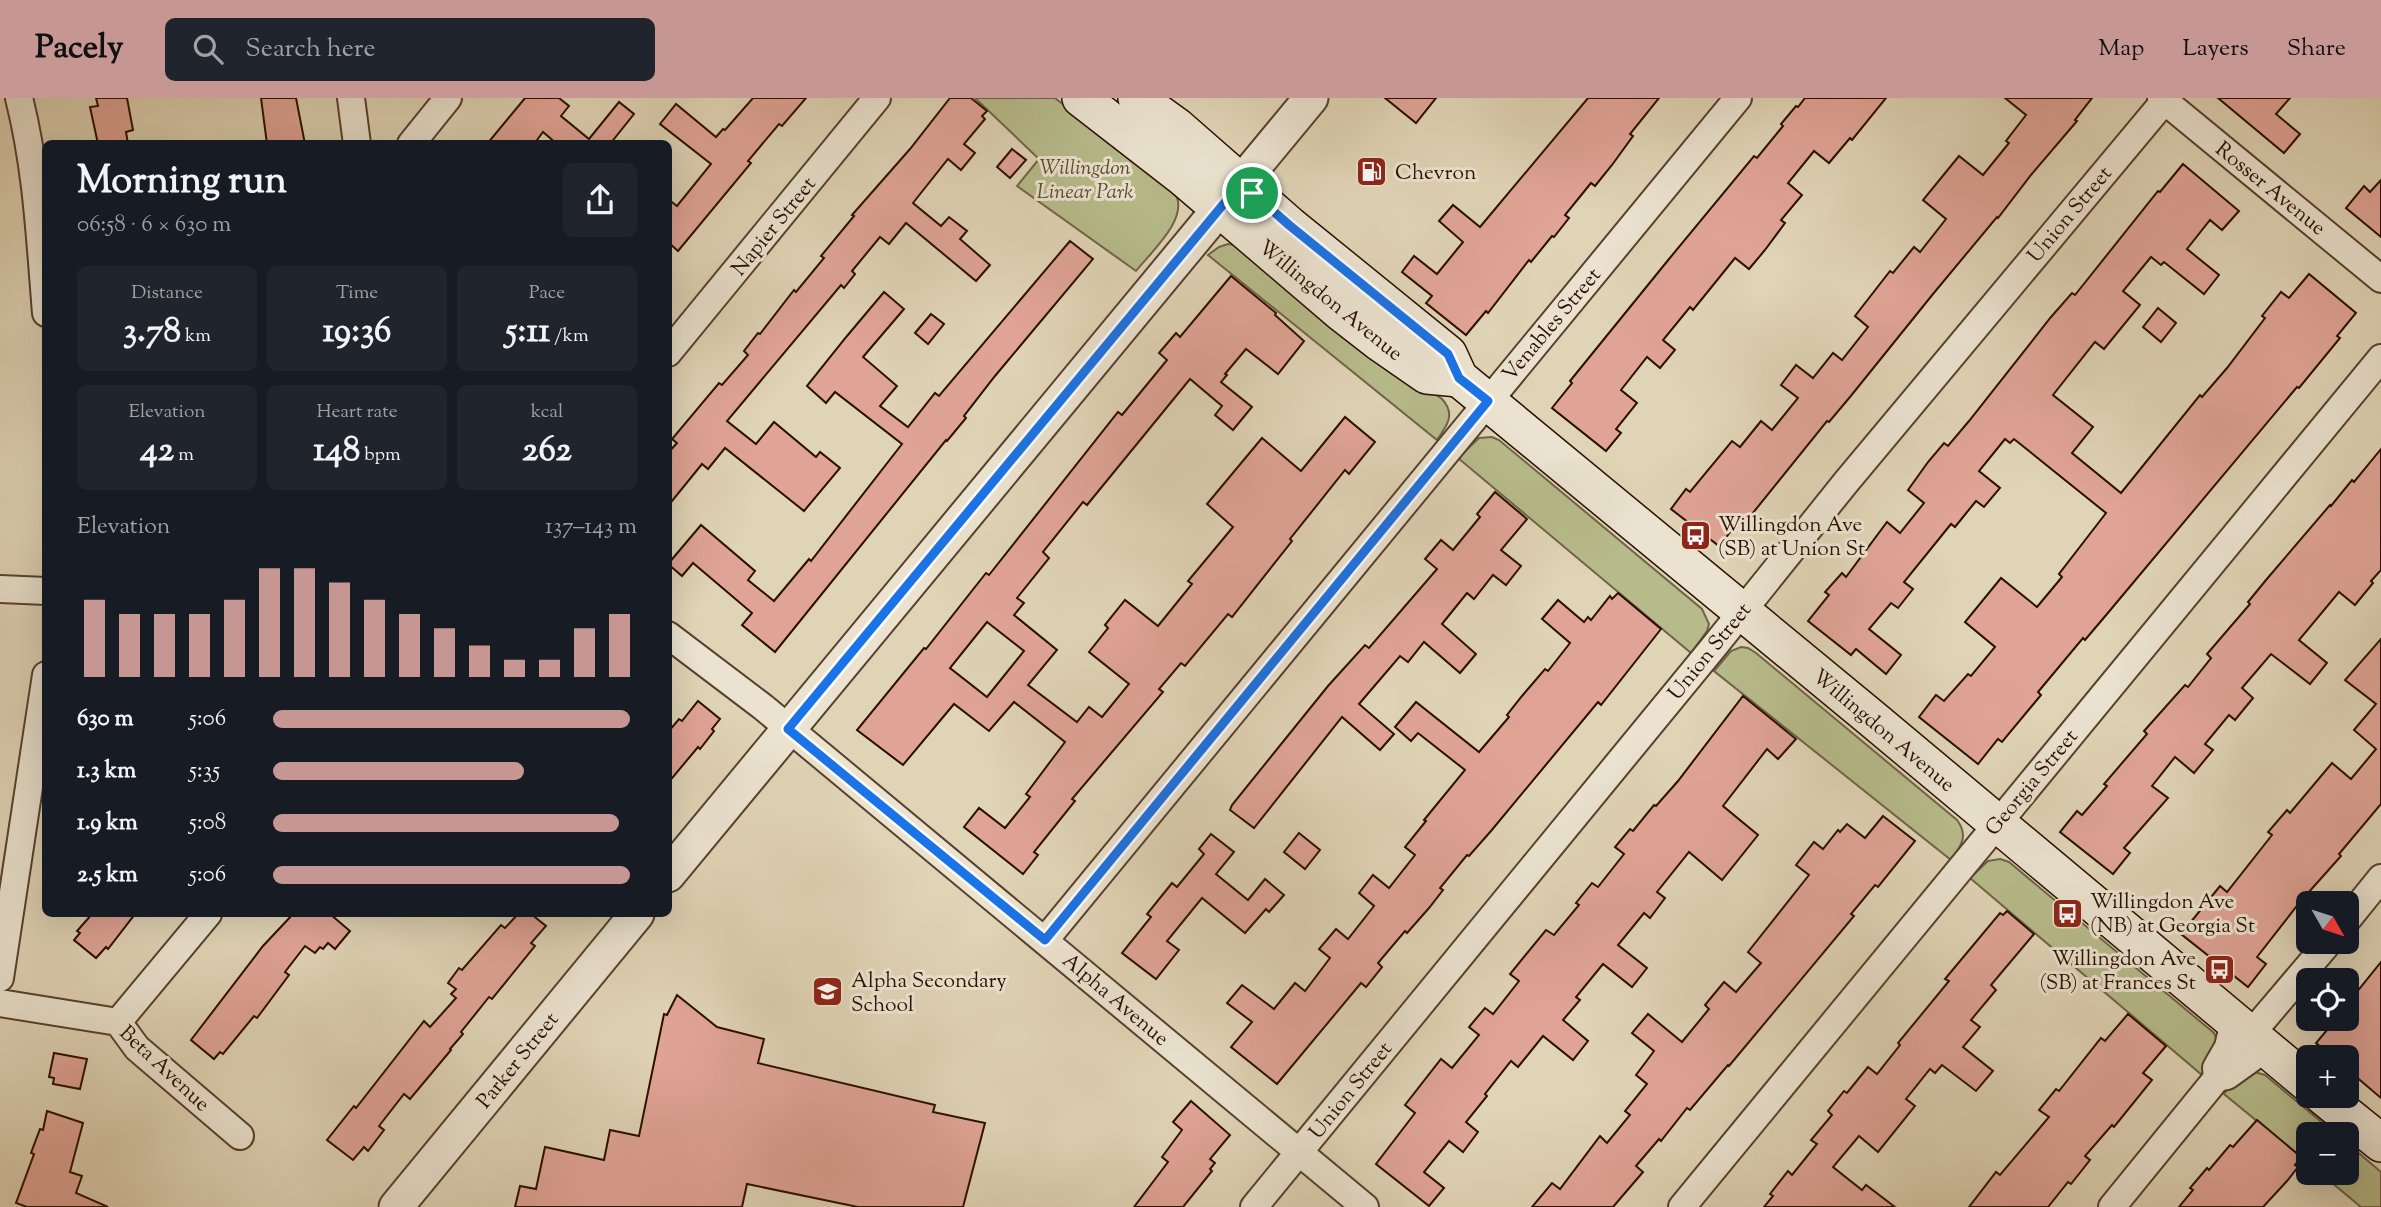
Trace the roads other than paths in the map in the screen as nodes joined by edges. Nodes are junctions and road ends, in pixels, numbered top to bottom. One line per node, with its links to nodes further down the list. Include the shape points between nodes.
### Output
1 (19, 98): 13 (street, via 29,141)
2 (351, 98): 10 (street)
3 (449, 98): 11 (street)
4 (877, 98): 15 (street, Napier Street)
5 (1081, 98): 12 (main road, Willingdon Avenue, via 1184,178)
6 (1137, 98): 12 (main road, Willingdon Avenue, via 1177,127)
7 (1311, 98): 12 (street)
8 (1738, 98): 17 (street, Venables Street)
9 (2164, 99): 14 (street, Rosser Avenue); 20 (street, Union Street)
10 (357, 140)
11 (414, 140)
12 (1230, 196): 17 (main road, Willingdon Avenue, via 1342,313 1427,375 1459,378); 23 (street)
13 (42, 261)
14 (2381, 279)
15 (672, 349)
16 (2381, 358): 24 (street, Georgia Street)
17 (1488, 401): 20 (main road, Willingdon Avenue); 30 (street, Venables Street)
18 (0, 589): 19 (street)
19 (42, 591)
20 (1742, 611): 24 (main road, Willingdon Avenue); 41 (street, Union Street)
21 (672, 638): 23 (street, Alpha Avenue)
22 (42, 701): 32 (street)
23 (788, 729): 25 (street); 30 (street, Alpha Avenue)
24 (1996, 824): 35 (main road, Willingdon Avenue); 45 (street, Georgia Street)
25 (672, 870)
26 (2381, 878): 27 (street)
27 (2359, 905)
28 (206, 917): 34 (street)
29 (635, 917): 42 (street, Parker Street)
30 (1045, 940): 41 (street, Alpha Avenue)
31 (2319, 954): 35 (street)
32 (0, 978)
33 (0, 1003): 34 (street, Beta Avenue)
34 (118, 1022): 39 (street, Beta Avenue, via 137,1048)
35 (2250, 1035): 36 (main road, Willingdon Avenue); 37 (street, via 2227,1076); 37 (street, via 2228,1047 2216,1068)
36 (2296, 1073)
37 (2217, 1078): 46 (street)
38 (2338, 1108): 40 (main road)
39 (240, 1136)
40 (2381, 1143)
41 (1299, 1153): 43 (street, Union Street); 44 (street, Alpha Avenue)
42 (396, 1207)
43 (1254, 1207)
44 (1365, 1207)
45 (1682, 1207)
46 (2112, 1207)

